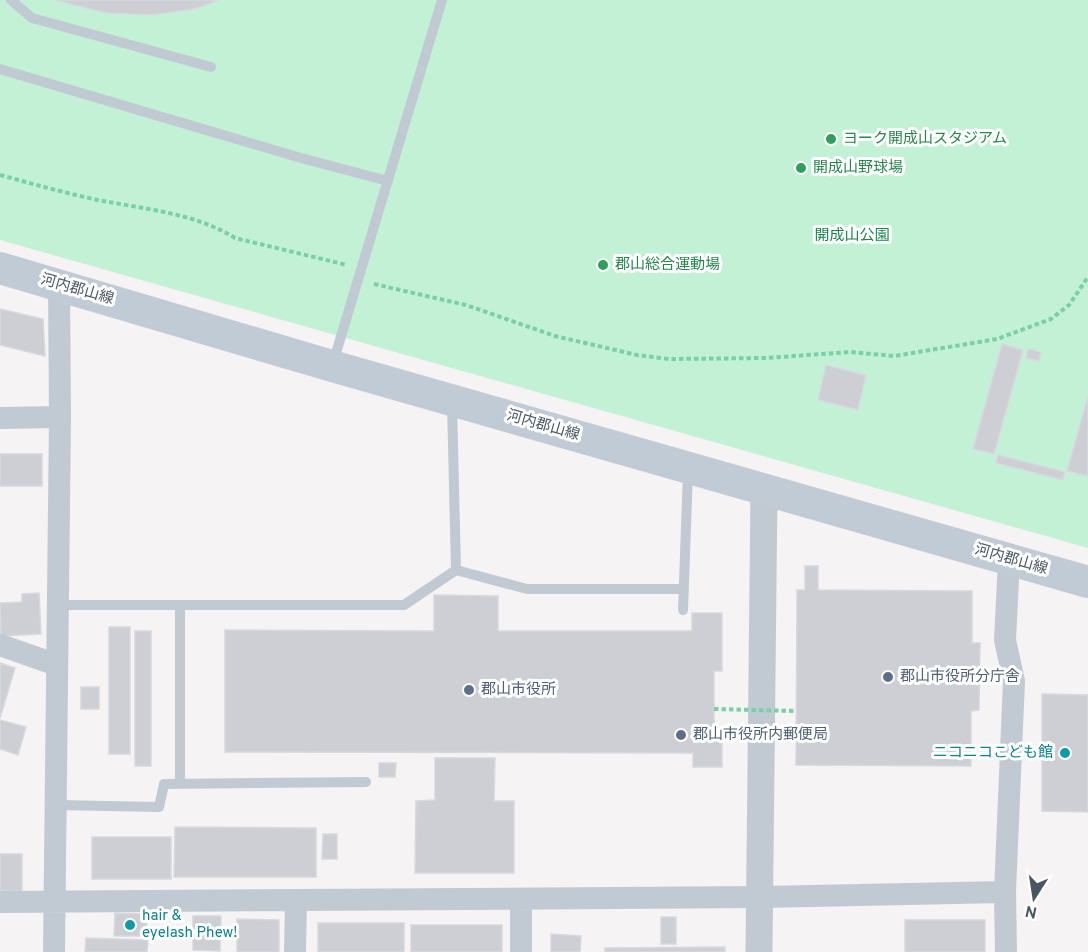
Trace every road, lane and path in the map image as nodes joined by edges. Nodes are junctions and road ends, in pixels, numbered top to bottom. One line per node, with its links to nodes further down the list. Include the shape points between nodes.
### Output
1 (11, 0): 3 (lane, via 32,18)
2 (442, 0): 6 (lane)
3 (211, 67)
4 (0, 69): 6 (lane)
5 (0, 175): 8 (path, via 199,221 235,238)
6 (388, 181): 8 (lane)
7 (0, 268): 11 (main road, 河内郡山線)
8 (362, 269): 10 (lane)
9 (1088, 277): 10 (path, via 1069,305 1052,319 998,339 894,356 850,352 669,359 555,336 466,305)
10 (358, 280): 12 (lane)
11 (59, 284): 12 (main road, 河内郡山線); 14 (street)
12 (332, 366): 13 (main road, 河内郡山線)
13 (452, 400): 16 (main road, 河内郡山線); 19 (lane)
14 (60, 417): 15 (street); 22 (street)
15 (0, 418)
16 (688, 468): 17 (main road, 河内郡山線); 21 (lane)
17 (764, 489): 18 (main road, 河内郡山線); 33 (street)
18 (1009, 560): 20 (main road, 河内郡山線); 32 (street, via 1005,640 1014,681)
19 (456, 570): 21 (lane, via 527,590); 23 (lane, via 404,605)
20 (1088, 582)
21 (684, 589): 24 (lane)
22 (58, 605): 23 (lane); 26 (street)
23 (180, 605): 30 (lane)
24 (683, 610)
25 (0, 645): 26 (street)
26 (57, 665): 31 (street)
27 (714, 709): 28 (path, bridge)
28 (796, 711)
29 (366, 782): 30 (lane)
30 (180, 783): 31 (lane, via 164,784 159,807)
31 (56, 806): 37 (street)
32 (1005, 892): 33 (street); 42 (street)
33 (759, 897): 34 (street); 41 (street)
34 (521, 899): 35 (street); 40 (street)
35 (296, 900): 37 (street); 39 (street)
36 (0, 902): 37 (street)
37 (55, 902): 38 (street)
38 (54, 952)
39 (295, 952)
40 (521, 952)
41 (759, 952)
42 (1006, 952)

